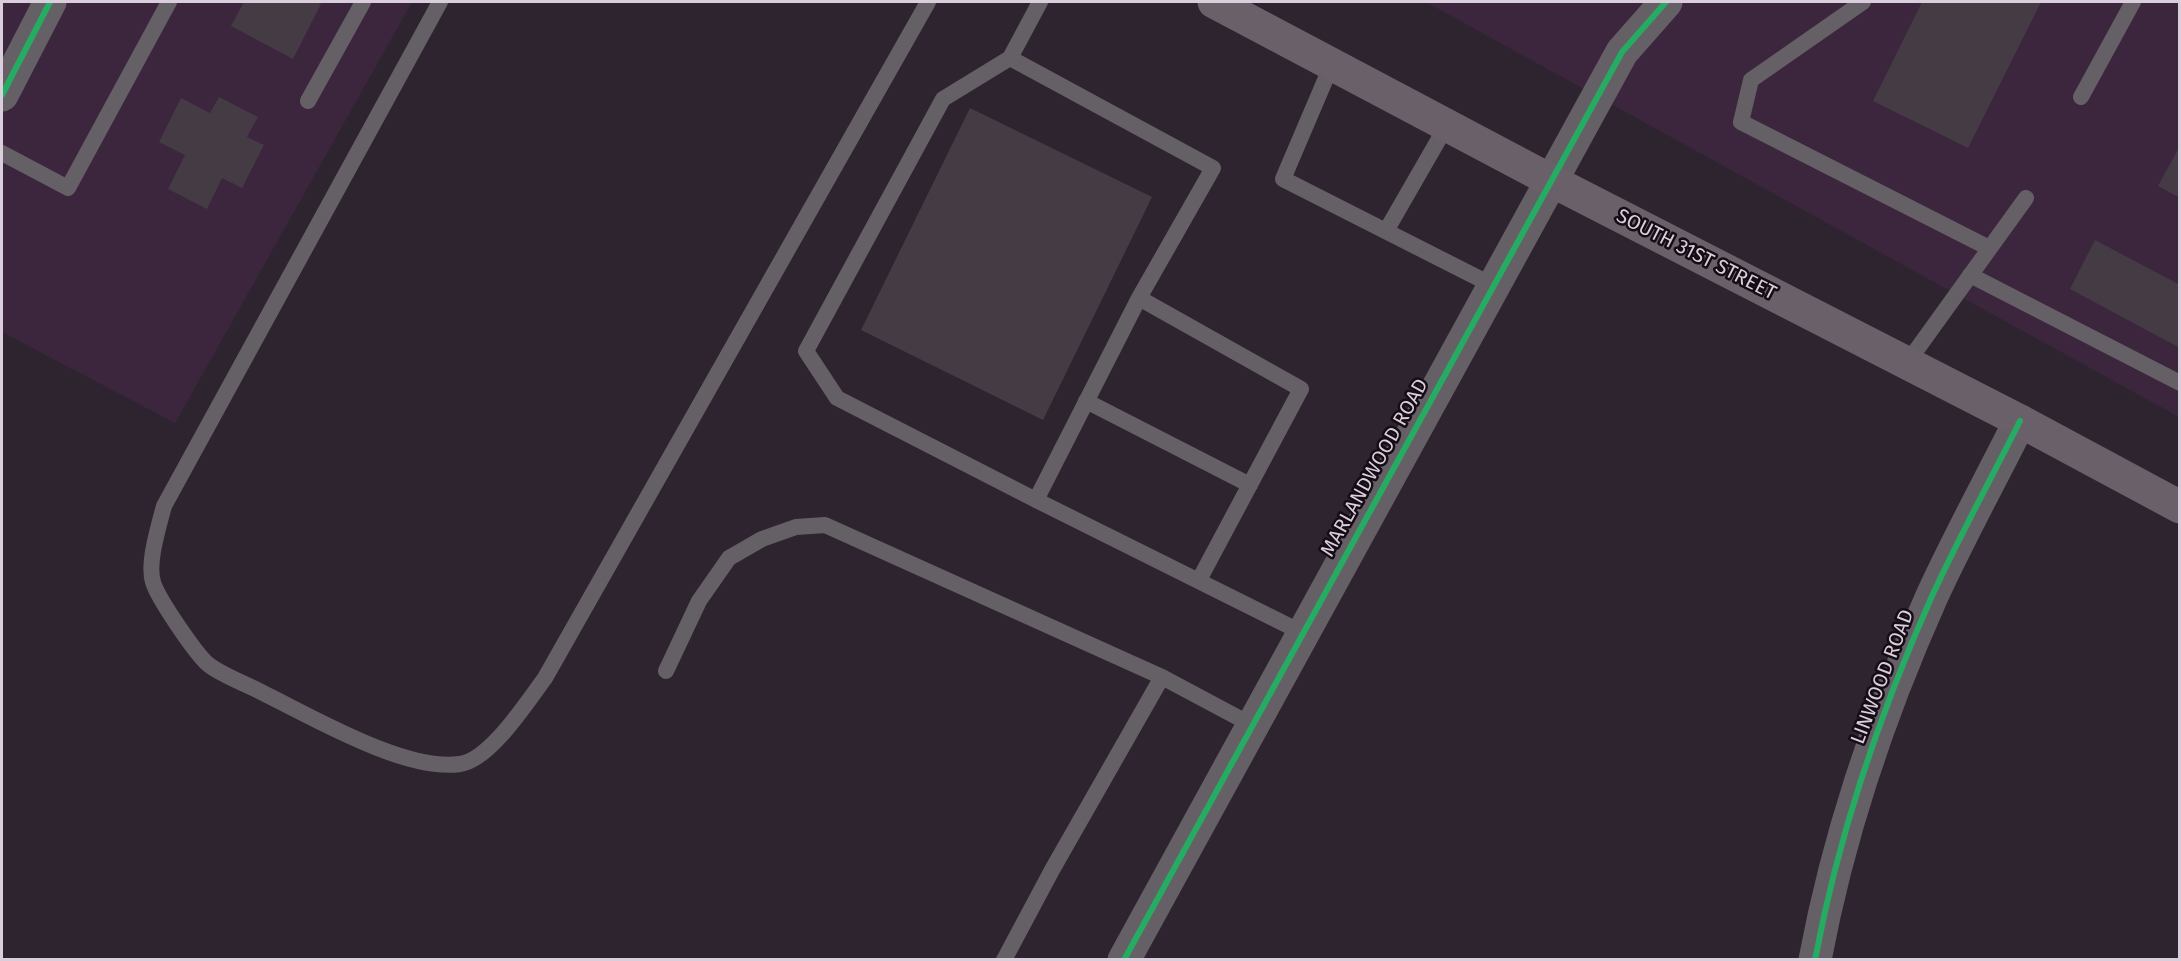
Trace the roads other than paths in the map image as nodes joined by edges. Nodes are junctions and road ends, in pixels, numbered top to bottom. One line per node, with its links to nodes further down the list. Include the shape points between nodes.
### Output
1 (50, 2): 13 (street)
2 (169, 2): 17 (lane, via 68,188)
3 (363, 2): 15 (lane)
4 (440, 2): 5 (lane, via 164,507 153,544 152,581 180,628 208,664 345,734 390,752 426,762 461,764 484,752 507,730 545,678)
5 (928, 2)
6 (1040, 2): 11 (lane)
7 (1214, 2): 12 (main road, SOUTH 31ST STREET)
8 (1666, 2): 18 (street, MARLANDWOOD ROAD, via 1622,52)
9 (1863, 2): 21 (lane, via 1751,80 1741,122)
10 (2133, 2): 14 (lane)
11 (1010, 58): 24 (lane, via 1213,168); 30 (lane, via 943,99 806,351 837,398)
12 (1332, 64): 16 (main road, SOUTH 31ST STREET); 20 (lane, via 1283,179)
13 (2, 95)
14 (2081, 97)
15 (308, 101)
16 (1447, 125): 18 (main road, SOUTH 31ST STREET); 20 (lane)
17 (2, 153)
18 (1552, 181): 23 (street, MARLANDWOOD ROAD); 25 (main road, SOUTH 31ST STREET)
19 (2026, 198): 21 (lane)
20 (1386, 231): 23 (lane)
21 (1989, 248): 22 (lane)
22 (1970, 275): 25 (lane); 26 (lane)
23 (1494, 286): 33 (street, MARLANDWOOD ROAD)
24 (1139, 298): 27 (lane); 29 (lane, via 1301,389)
25 (1907, 363): 28 (main road, SOUTH 31ST STREET)
26 (2180, 383)
27 (1086, 400): 29 (lane); 30 (lane)
28 (2020, 421): 31 (main road, SOUTH 31ST STREET); 39 (street, LINWOOD ROAD, via 1932,596 1876,736 1826,899)
29 (1250, 485): 32 (lane)
30 (1036, 500): 32 (lane)
31 (2180, 507)
32 (1199, 580): 33 (lane)
33 (1304, 633): 36 (street, MARLANDWOOD ROAD)
34 (666, 671): 35 (lane, via 699,601 729,558 762,539 796,527 825,525)
35 (1162, 677): 36 (lane); 37 (lane)
36 (1252, 725): 38 (street, MARLANDWOOD ROAD)
37 (1004, 960)
38 (1124, 960)
39 (1815, 960)

